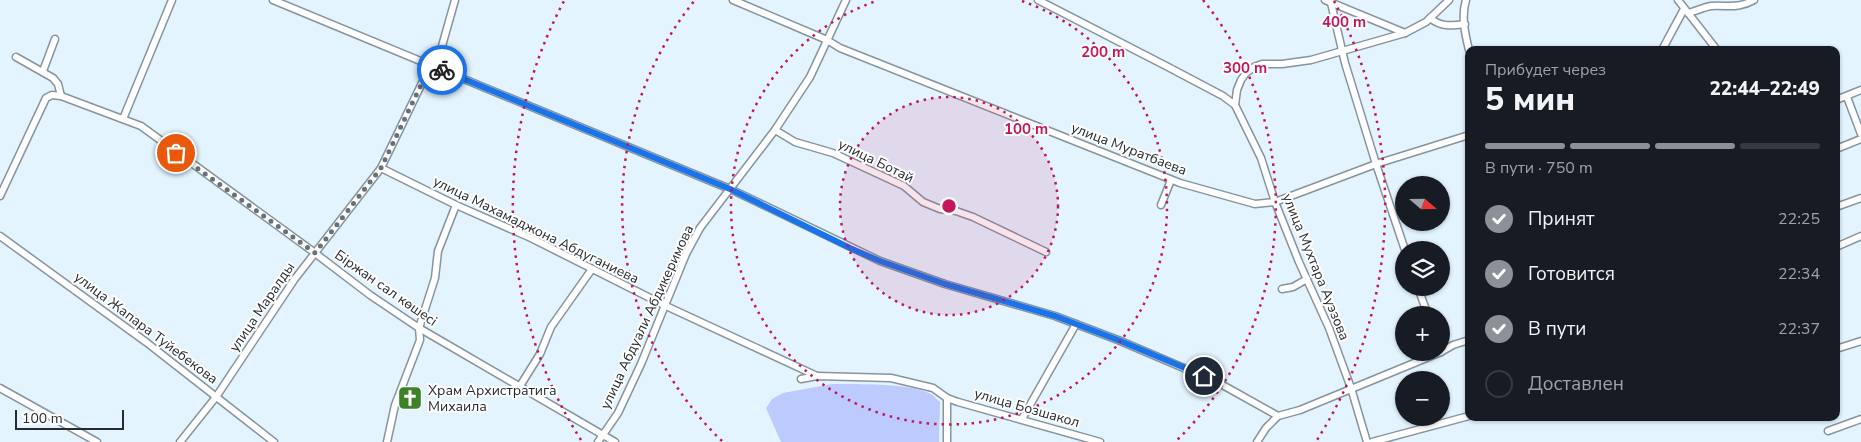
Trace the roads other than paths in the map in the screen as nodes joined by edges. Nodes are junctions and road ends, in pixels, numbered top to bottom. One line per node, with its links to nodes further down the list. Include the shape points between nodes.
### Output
1 (172, 0): 30 (street)
2 (273, 0): 23 (street)
3 (455, 0): 23 (street, улица Маралды, via 440,53)
4 (733, 0): 17 (street, улица Муратбаева)
5 (846, 0): 17 (street, улица Абдуали Абдикеримова)
6 (1038, 0): 29 (street)
7 (1449, 0): 13 (street)
8 (1466, 0): 14 (street)
9 (1678, 0): 12 (street)
10 (1754, 0): 12 (street, via 1745,5)
11 (1328, 2): 15 (street); 21 (street)
12 (1686, 11): 19 (street); 20 (street)
13 (1430, 18): 14 (street, via 1438,24); 15 (street)
14 (1465, 24): 18 (street)
15 (1405, 33): 21 (street)
16 (55, 39): 24 (street)
17 (827, 40): 31 (street, улица Абдуали Абдикеримова, via 810,78); 38 (street, улица Муратбаева, via 840,48)
18 (1468, 46)
19 (1664, 46)
20 (1715, 46)
21 (1343, 51): 29 (street, via 1311,60 1254,67 1241,80); 36 (street)
22 (16, 57): 24 (street)
23 (433, 66): 37 (street, улица Маралды); 39 (street)
24 (43, 72): 26 (street, via 58,84)
25 (1861, 90): 27 (street)
26 (61, 96): 30 (street, Біржан сал көшесі); 40 (street, Біржан сал көшесі, via 52,94 46,98)
27 (1847, 97): 28 (street); 32 (street)
28 (1840, 99)
29 (1235, 105): 42 (street, улица Мухтара Ауэзова, via 1260,158)
30 (123, 119): 51 (street, Біржан сал көшесі, via 141,126)
31 (775, 130): 39 (street, улица Абдуали Абдикеримова); 50 (street, улица Ботай, via 795,142 834,153 904,186 923,202 974,217)
32 (1861, 134)
33 (1465, 136): 36 (street, улица Муратбаева)
34 (1861, 139): 35 (street)
35 (1840, 147)
36 (1376, 164): 42 (street, улица Муратбаева); 48 (street)
37 (381, 168): 43 (street, улица Махамаджона Абдуганиева); 51 (street, улица Маралды)
38 (1171, 180): 42 (street, улица Муратбаева, via 1255,204); 44 (street)
39 (730, 189): 55 (street, улица Абдуали Абдикеримова, via 696,235); 56 (street, via 880,261)
40 (0, 196)
41 (1861, 198): 45 (street)
42 (1275, 202): 53 (street, улица Мухтара Ауэзова)
43 (456, 205): 52 (street, улица Махамаджона Абдуганиева); 57 (street, via 438,251 435,278)
44 (1161, 205)
45 (1840, 206)
46 (0, 236): 68 (street, улица Жапара Туйебекова)
47 (1861, 236): 49 (street)
48 (1402, 241)
49 (1840, 245)
50 (1046, 252)
51 (315, 253): 57 (street, Біржан сал көшесі); 68 (street, улица Маралды)
52 (592, 269): 55 (street, улица Махамаджона Абдуганиева); 65 (street, via 551,328 540,354)
53 (1307, 279): 54 (street); 67 (street, улица Мухтара Ауэзова, via 1330,328)
54 (1282, 290)
55 (666, 306): 63 (street, улица Махамаджона Абдуганиева); 75 (street, улица Абдуали Абдикеримова, via 618,413)
56 (1076, 324): 70 (street, via 1218,383); 72 (street)
57 (419, 328): 65 (street, Біржан сал көшесі); 79 (street, via 420,340 395,405)
58 (1465, 341): 60 (street)
59 (1861, 341): 61 (street)
60 (1450, 347)
61 (1840, 348)
62 (1420, 361): 67 (street)
63 (817, 376): 64 (street); 69 (street, улица Бозшакол, via 891,378 933,388)
64 (801, 379)
65 (520, 386): 75 (street, Біржан сал көшесі)
66 (0, 388): 76 (street)
67 (1351, 388): 70 (street); 85 (street, улица Мухтара Ауэзова)
68 (216, 396): 77 (street, улица Маралды); 78 (street, улица Жапара Туйебекова)
69 (947, 398): 72 (street, улица Бозшакол); 82 (street)
70 (1278, 416): 84 (street)
71 (1465, 417): 86 (street)
72 (1022, 419): 83 (street, улица Бозшакол)
73 (1861, 419): 74 (street)
74 (1828, 432)
75 (604, 435): 80 (street, улица Абдуали Абдикеримова); 81 (street, Біржан сал көшесі)
76 (97, 442)
77 (180, 442)
78 (274, 442)
79 (387, 442)
80 (598, 442)
81 (615, 442)
82 (947, 442)
83 (1100, 442)
84 (1257, 442)
85 (1367, 442)
86 (1372, 442)

